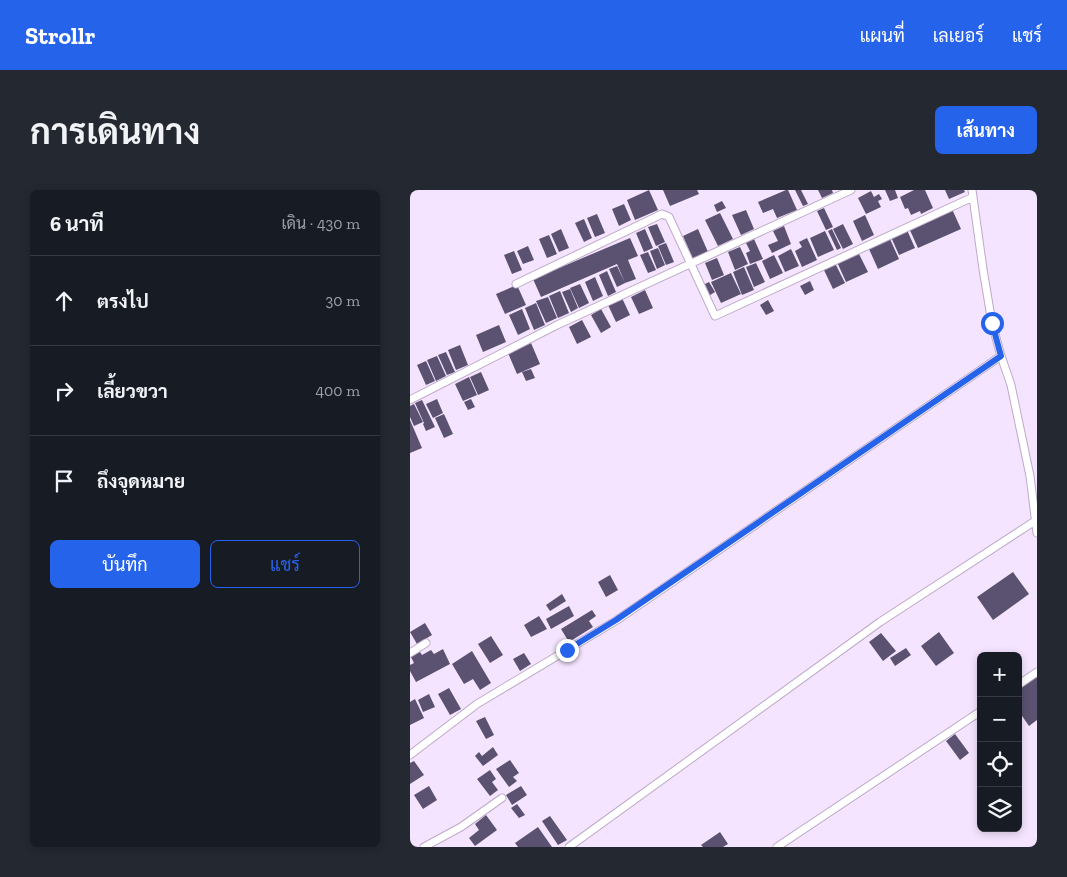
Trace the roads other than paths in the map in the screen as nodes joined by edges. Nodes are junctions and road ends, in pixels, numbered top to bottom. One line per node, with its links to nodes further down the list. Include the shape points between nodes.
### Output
1 (851, 190): 3 (street)
2 (973, 194): 3 (street, via 715,316); 5 (street, via 992,323)
3 (690, 264): 4 (street, via 669,217 662,214); 6 (street, via 557,325)
4 (516, 284)
5 (1001, 356): 7 (street, via 1011,385 1030,476); 14 (street, via 616,620 477,704)
6 (410, 400)
7 (1035, 522): 8 (street); 17 (street, via 880,622)
8 (1037, 533)
9 (426, 643): 10 (street)
10 (410, 653)
11 (1037, 672): 12 (street)
12 (1022, 682)
13 (977, 714): 18 (street)
14 (410, 755)
15 (502, 798): 16 (street, via 461,827)
16 (424, 847)
17 (569, 847)
18 (777, 847)

